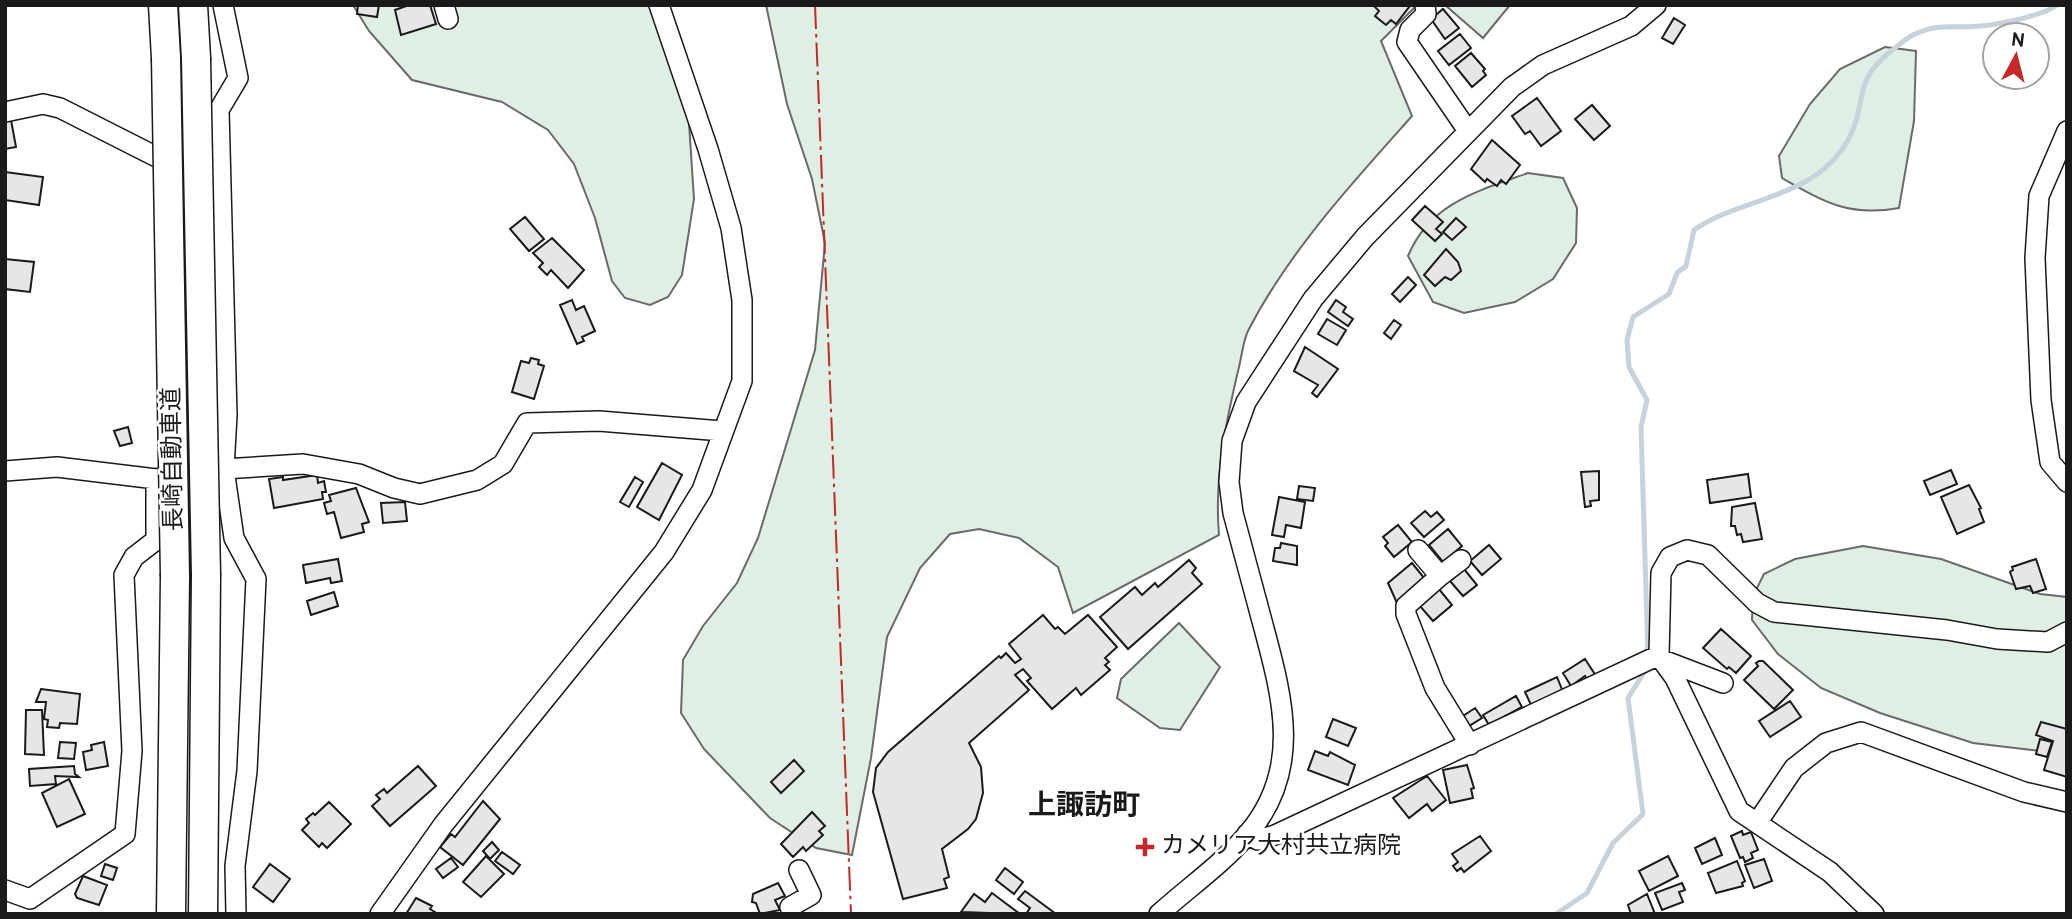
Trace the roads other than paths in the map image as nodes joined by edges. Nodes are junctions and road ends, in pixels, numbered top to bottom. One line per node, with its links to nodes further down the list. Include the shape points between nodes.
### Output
1 (163, 5): 29 (highway, 長崎自動車道, bridge, via 175,576)
2 (193, 5): 30 (highway, 長崎自動車道, bridge, via 206,575)
3 (223, 5): 10 (street, via 238,78 219,110)
4 (659, 5): 11 (street, via 731,228 741,300 742,381)
5 (1425, 5): 8 (street, via 1426,14 1410,30 1408,42)
6 (1656, 5): 8 (street, via 1631,26 1543,65 1512,87)
7 (5, 112): 10 (street, via 43,104 60,108)
8 (1468, 131): 25 (street, via 1365,237 1313,299 1252,391 1232,441 1229,482 1233,513 1283,697 1280,768 1271,794)
9 (2067, 131): 15 (street, via 2039,196 2035,258 2041,400 2050,462)
10 (222, 190): 12 (street, via 228,415)
11 (722, 431): 12 (street, via 599,421 527,423 503,464 477,480 420,494 359,474 303,464); 32 (street, via 702,490 664,552 443,825)
12 (224, 469): 14 (street); 31 (street, via 234,538 256,579 247,771 235,866)
13 (5, 471): 14 (street, via 57,467)
14 (156, 479): 28 (street, via 156,540 134,557 124,575 132,751 125,834)
15 (2067, 482)
16 (1418, 550): 18 (street)
17 (1461, 560): 18 (street)
18 (1440, 576): 22 (street, via 1406,606 1406,614 1435,688)
19 (2067, 632): 20 (street, via 2048,642 1997,639 1774,612 1757,603 1708,555 1687,550 1670,557 1661,573)
20 (1650, 659): 21 (street); 22 (street); 24 (street, via 1675,678 1739,811)
21 (1723, 683)
22 (1470, 745): 25 (street, via 1275,835 1258,840)
23 (2067, 802): 24 (street, via 2024,792 1861,732 1826,743 1794,768)
24 (1756, 823): 35 (street, via 1830,872)
25 (1247, 834): 34 (street)
26 (799, 870): 33 (street, via 811,894 790,907)
27 (5, 890): 28 (street)
28 (29, 906)
29 (171, 914)
30 (203, 914)
31 (236, 914)
32 (380, 914)
33 (793, 914)
34 (1159, 914)
35 (1874, 914)

